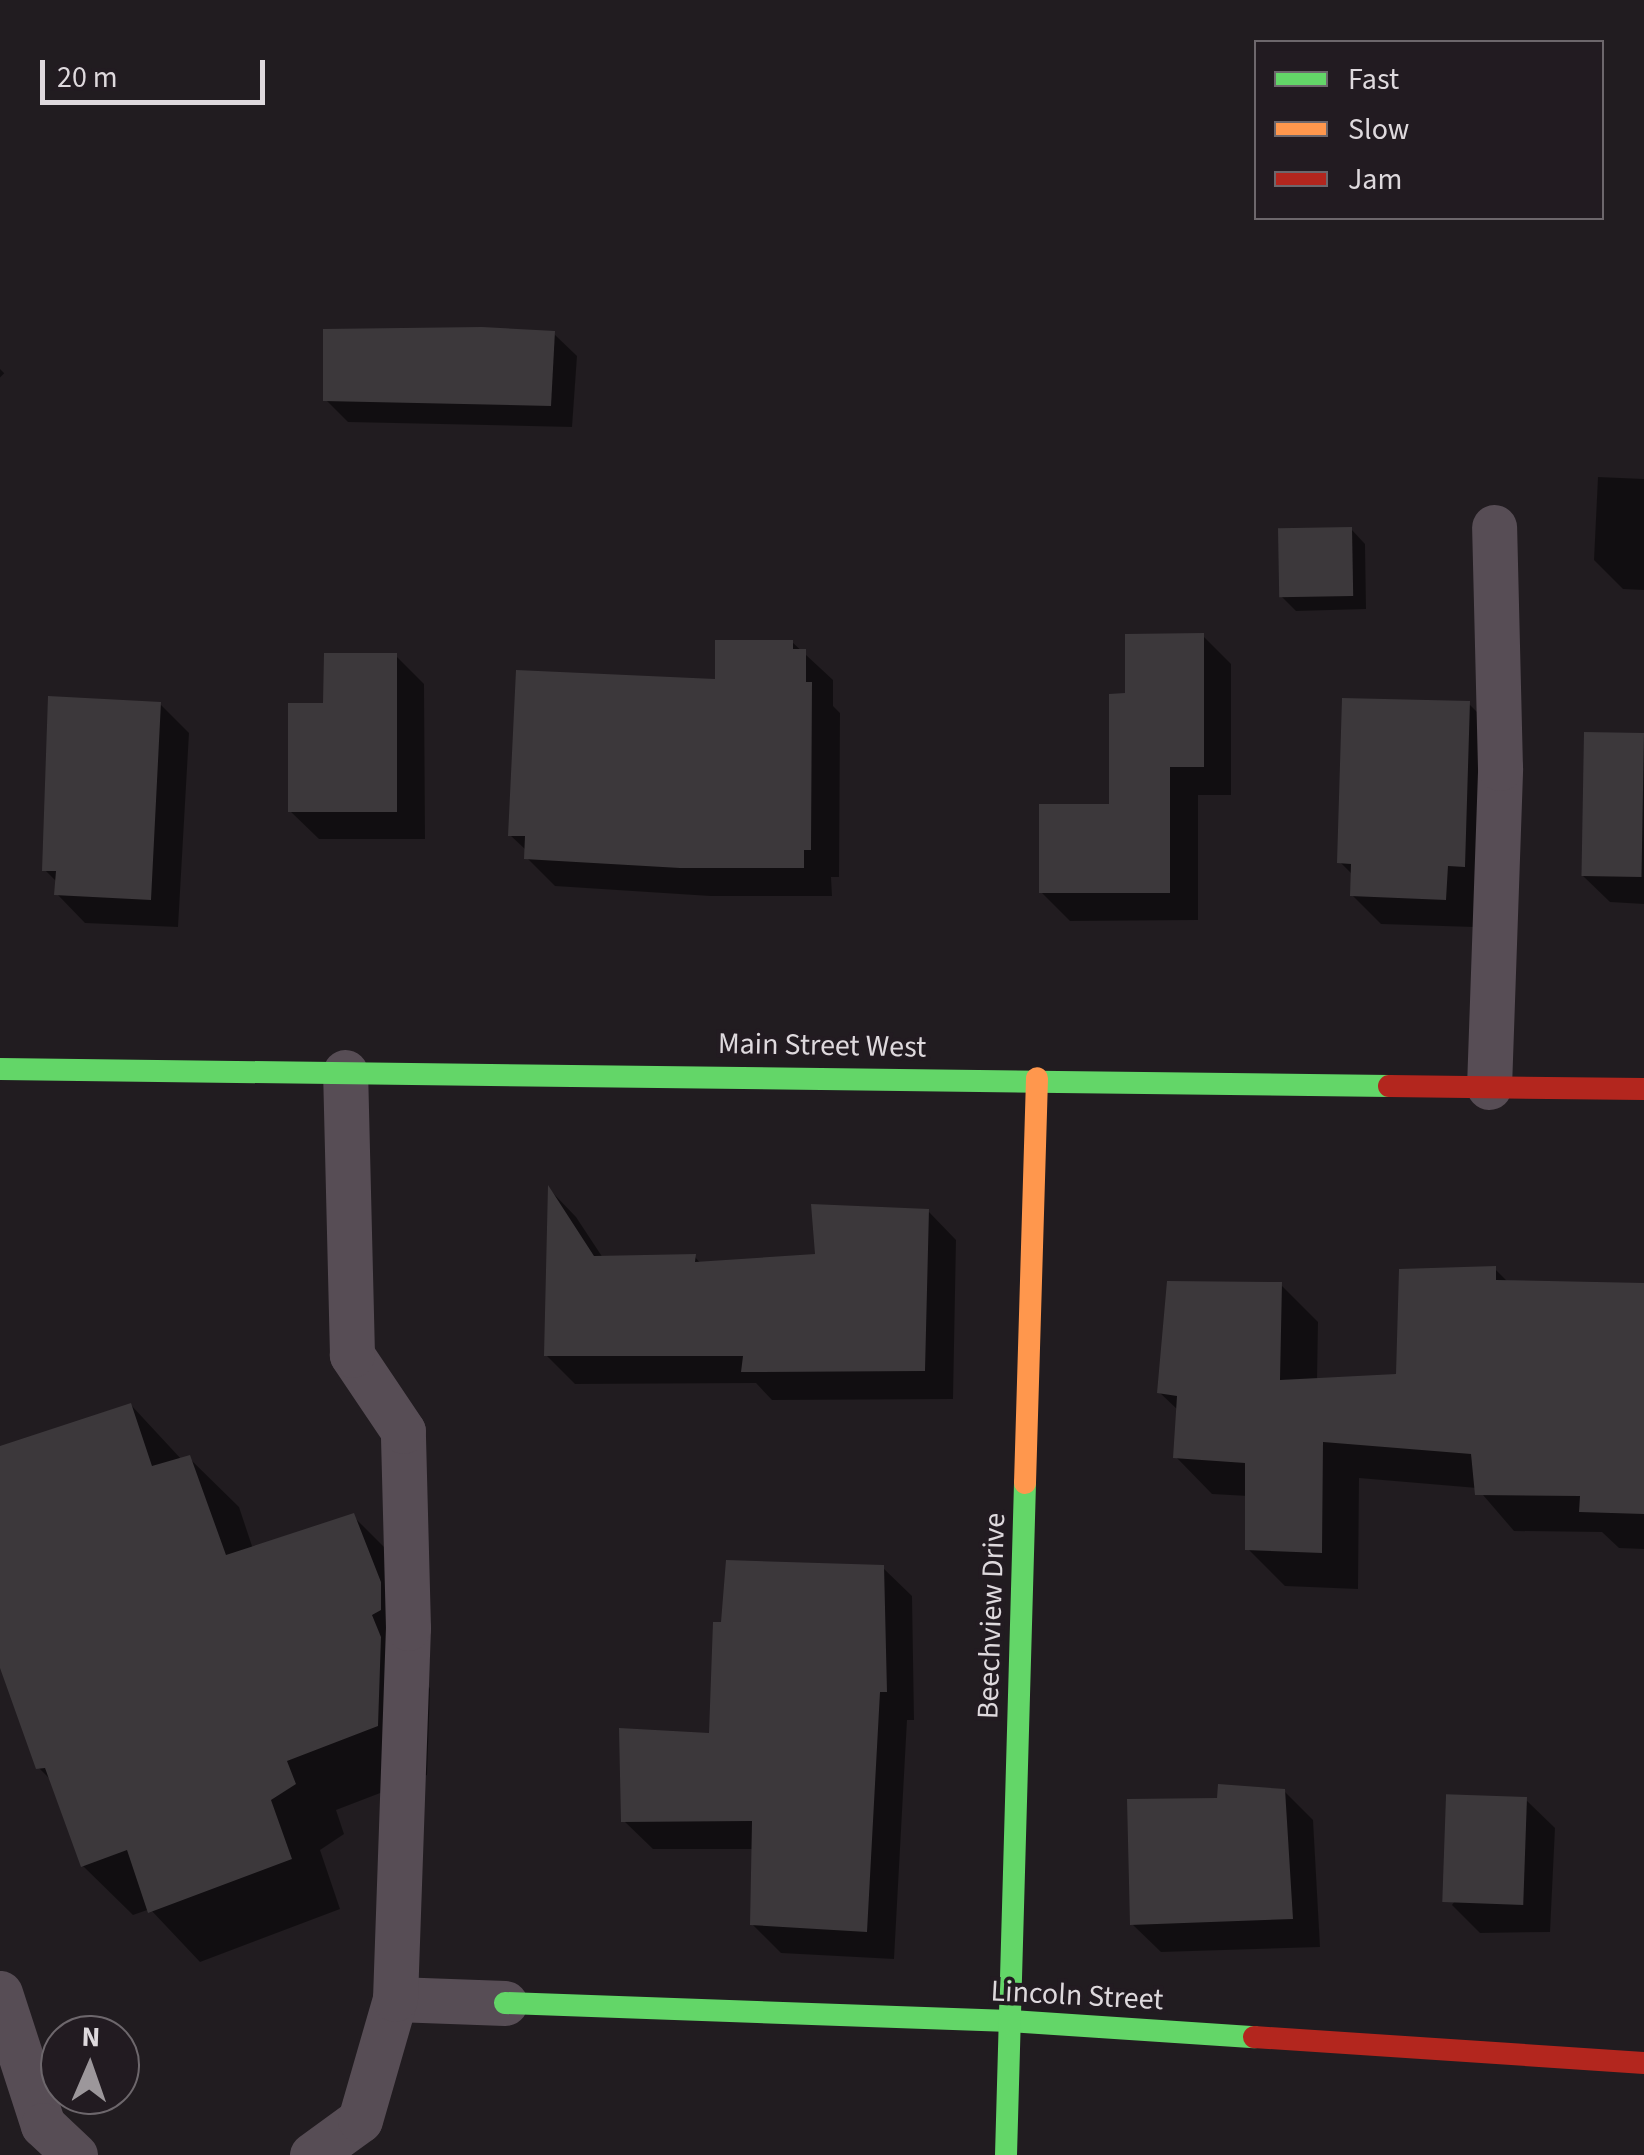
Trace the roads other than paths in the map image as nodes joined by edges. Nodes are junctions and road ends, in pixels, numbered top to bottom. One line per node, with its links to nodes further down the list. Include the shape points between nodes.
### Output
1 (1494, 527): 5 (lane, via 1500,768)
2 (0, 1069): 3 (street, Main Street West)
3 (345, 1072): 4 (street, Main Street West); 8 (lane, via 352,1355 402,1431 408,1628)
4 (1037, 1078): 5 (street, Main Street West); 10 (street, Beechview Drive)
5 (1489, 1086): 6 (street, Main Street West)
6 (1644, 1089)
7 (0, 1992): 12 (lane, via 43,2125)
8 (395, 1999): 9 (lane); 13 (lane, via 360,2120)
9 (505, 2003): 10 (street, Lincoln Street)
10 (1010, 2021): 11 (street, Lincoln Street); 14 (street, Beechview Drive)
11 (1644, 2063)
12 (75, 2155)
13 (312, 2155)
14 (1006, 2155)

